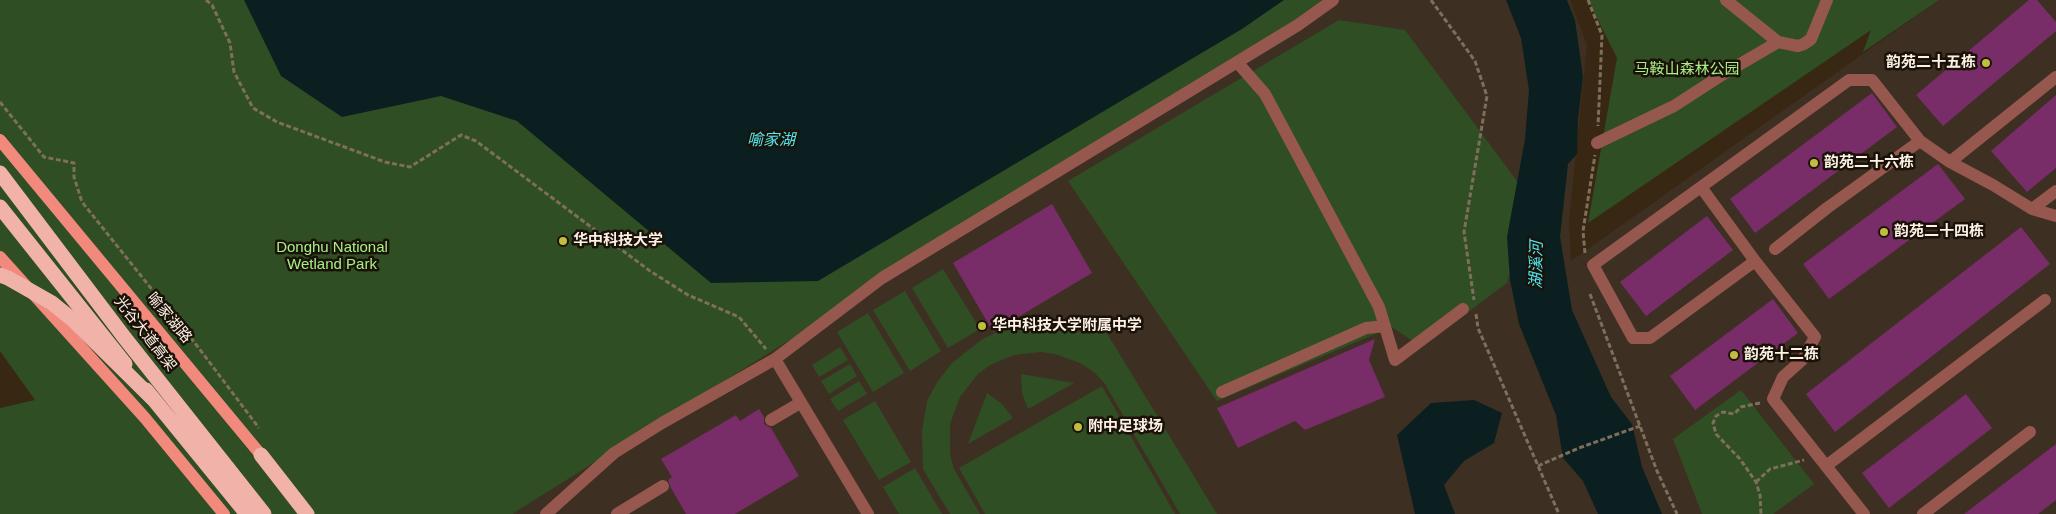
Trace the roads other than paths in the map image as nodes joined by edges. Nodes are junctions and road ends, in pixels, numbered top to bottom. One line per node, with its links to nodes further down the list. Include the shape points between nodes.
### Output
1 (1333, 0): 5 (street)
2 (1726, 0): 4 (street)
3 (1827, 0): 4 (street, via 1811,39 1798,46)
4 (1778, 42): 8 (street, via 1674,106)
5 (1237, 62): 23 (street, via 1265,94 1380,307); 24 (street, via 882,278)
6 (2056, 77): 10 (street)
7 (1920, 141): 10 (street); 12 (street, via 1872,80 1849,80); 17 (street)
8 (1597, 144)
9 (2, 147): 30 (main road, 喻家湖路)
10 (1950, 162): 15 (street)
11 (0, 174): 35 (highway, 光谷大道高架)
12 (1702, 187): 19 (street); 19 (street, via 1593,265 1633,338 1650,338)
13 (2056, 191): 15 (street)
14 (0, 207): 26 (highway, bridge)
15 (2032, 209): 16 (street)
16 (2056, 216)
17 (1775, 249)
18 (0, 259): 20 (main road)
19 (1755, 261): 31 (street, via 1815,337 1803,359 1783,377 1773,399)
20 (6, 273): 26 (highway, bridge, via 8,278 52,303 73,320); 33 (main road, via 145,418)
21 (2045, 300): 31 (street)
22 (1463, 309): 23 (street, via 1395,360)
23 (1385, 326): 25 (street, via 1366,328)
24 (775, 359): 27 (street); 38 (street, via 614,453)
25 (1222, 392)
26 (153, 399): 34 (highway)
27 (800, 403): 28 (street); 40 (street)
28 (771, 420)
29 (2030, 432): 42 (street)
30 (261, 455): 36 (highway); 37 (main road, 喻家湖路)
31 (1822, 461): 41 (street)
32 (662, 486): 39 (street)
33 (224, 514)
34 (247, 514)
35 (264, 514)
36 (307, 514)
37 (315, 514)
38 (546, 514)
39 (617, 514)
40 (868, 514)
41 (1864, 514)
42 (1922, 514)

